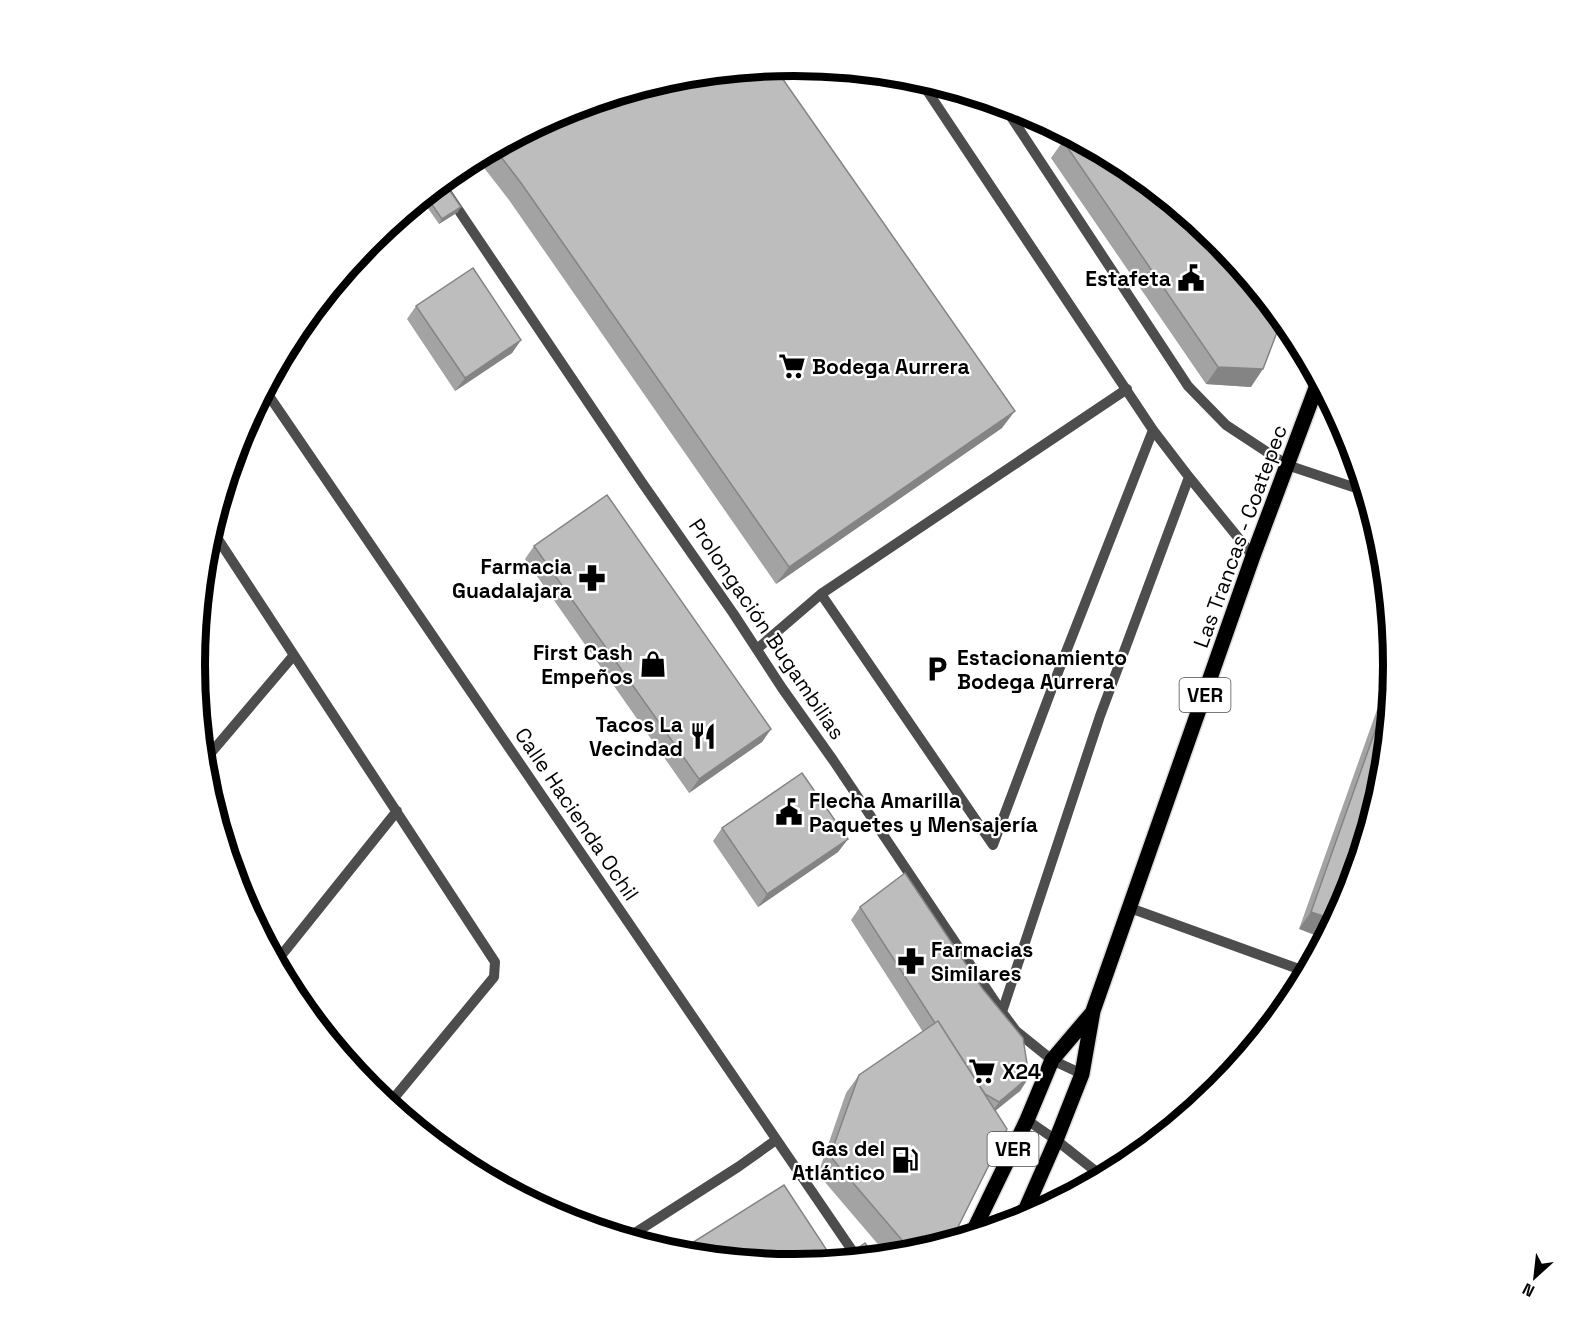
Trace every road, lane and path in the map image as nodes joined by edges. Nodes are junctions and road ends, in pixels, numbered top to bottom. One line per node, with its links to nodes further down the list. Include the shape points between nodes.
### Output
1 (928, 93): 4 (street)
2 (1012, 118): 8 (street, via 1188,386 1226,425)
3 (445, 191): 14 (street, Prolongación Bugambilias)
4 (1127, 389): 7 (street); 13 (street)
5 (1315, 389): 8 (main road, Las Trancas - Coatepec / VER)
6 (270, 397): 27 (street, Calle Hacienda Ochil)
7 (1153, 430): 9 (street); 13 (street, via 993,845)
8 (1287, 465): 10 (street); 12 (main road, Las Trancas - Coatepec / VER)
9 (1189, 477): 12 (street); 22 (street, via 1100,716)
10 (1355, 487)
11 (219, 541): 15 (street)
12 (1253, 556): 18 (main road, Las Trancas - Coatepec / VER)
13 (821, 594): 14 (street)
14 (757, 649): 22 (street, Prolongación Bugambilias)
15 (294, 654): 16 (street); 17 (street)
16 (212, 751)
17 (397, 811): 19 (street); 25 (street, via 495,962 494,977)
18 (1130, 908): 20 (street); 21 (main road, Las Trancas - Coatepec / VER)
19 (281, 955)
20 (1299, 969)
21 (1093, 1011): 23 (main road, Las Trancas - Coatepec); 24 (main road, Las Trancas - Coatepec / VER)
22 (1002, 1012): 23 (street, Prolongación Bugambilias, via 1016,1030)
23 (1052, 1060): 24 (street, Prolongación Bugambilias); 26 (main road, Las Trancas - Coatepec / VER)
24 (1082, 1074): 28 (main road, Las Trancas - Coatepec / VER)
25 (395, 1097)
26 (1027, 1120): 28 (street); 31 (main road, Las Trancas - Coatepec / VER)
27 (776, 1140): 32 (street); 33 (street, Calle Hacienda Ochil)
28 (1056, 1140): 29 (street); 30 (main road, Las Trancas - Coatepec / VER)
29 (1096, 1172)
30 (1027, 1207)
31 (976, 1225)
32 (636, 1232)
33 (852, 1251)

